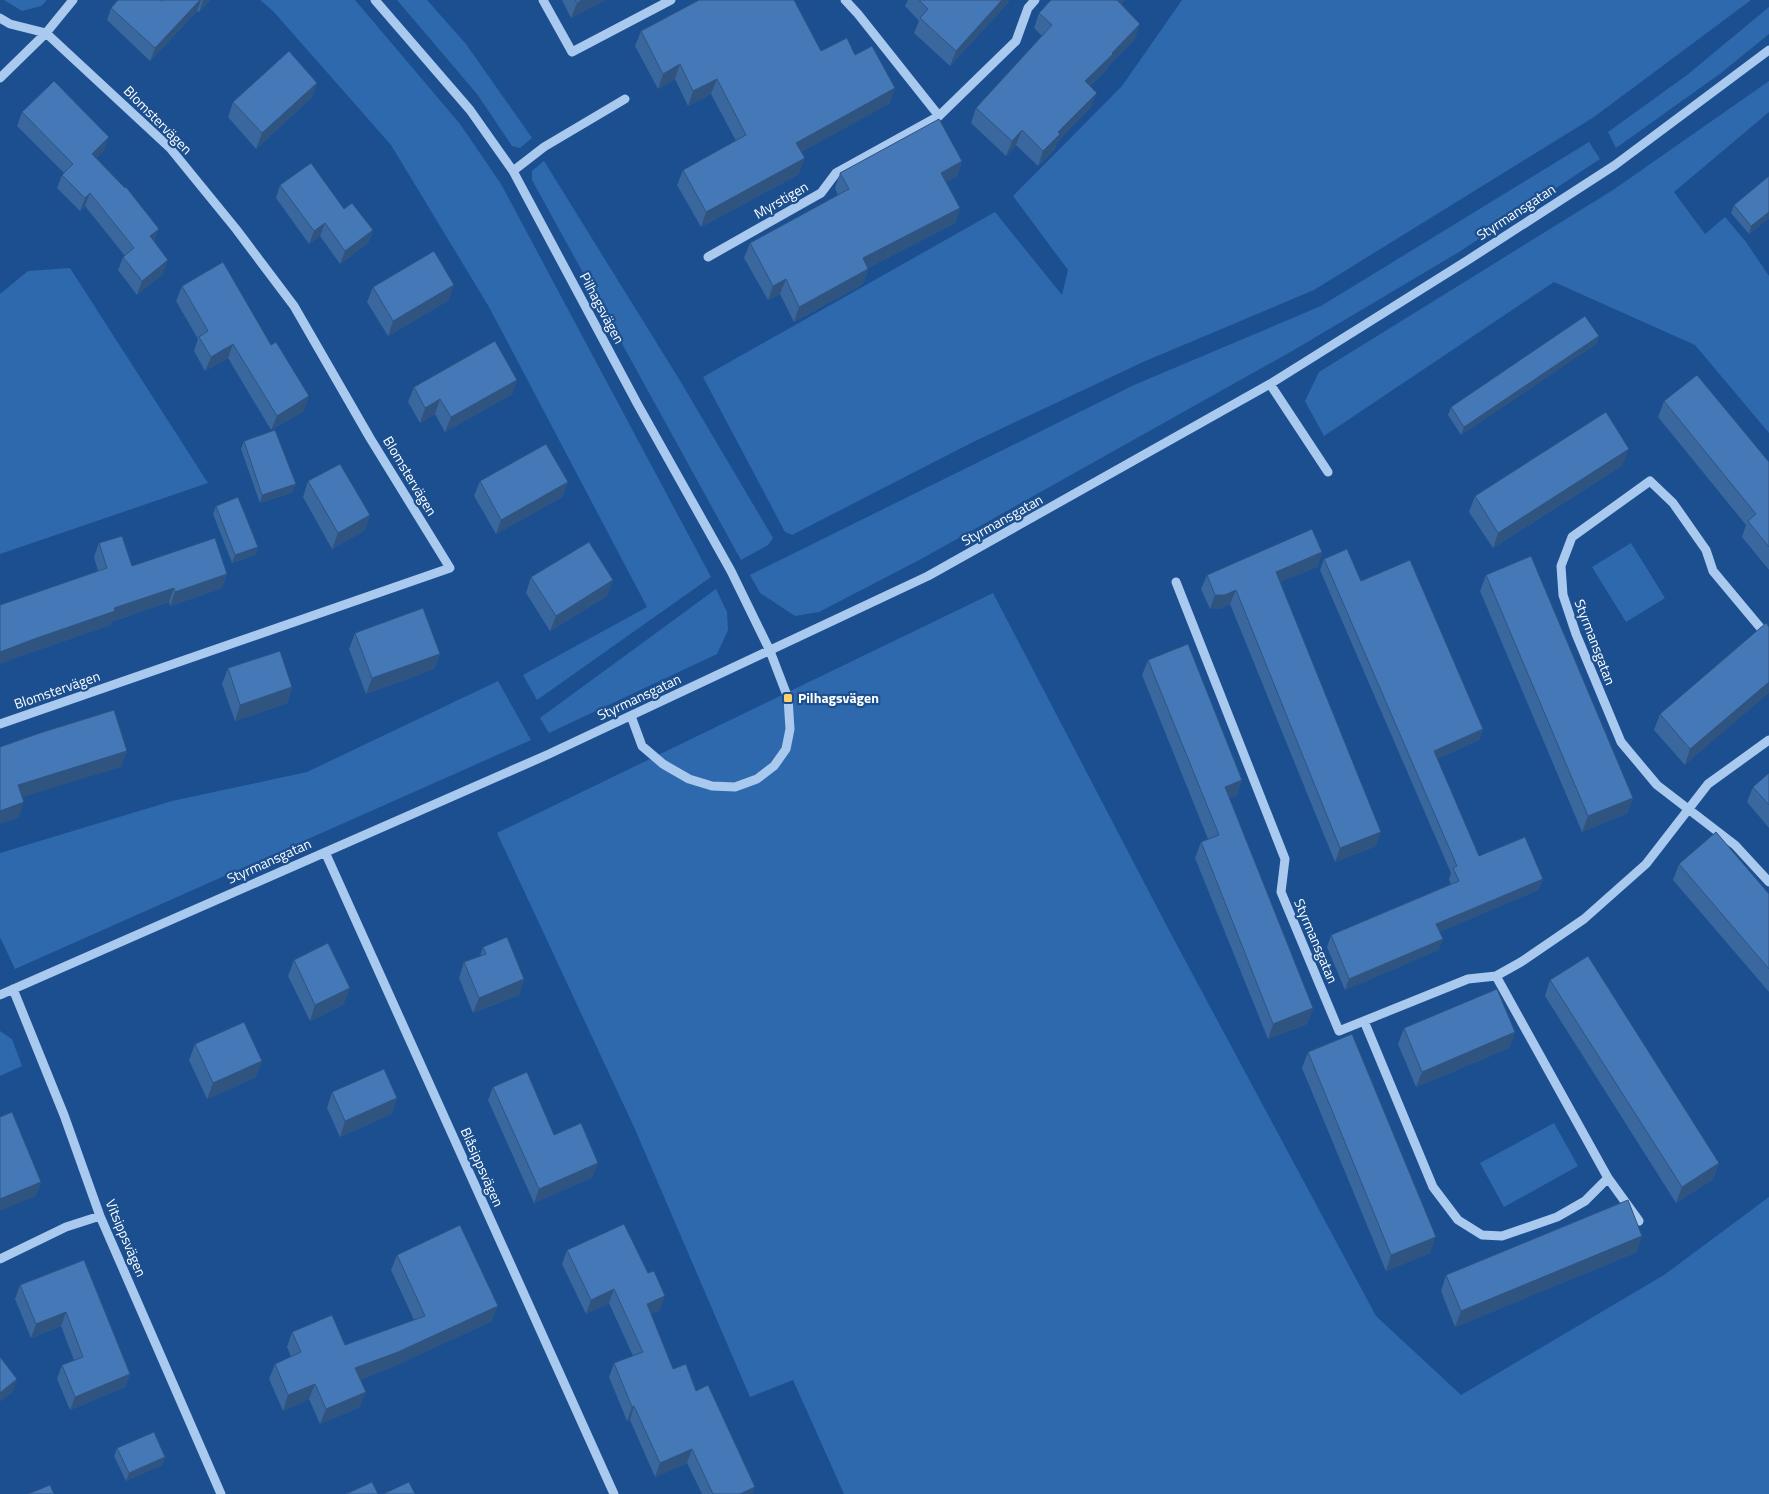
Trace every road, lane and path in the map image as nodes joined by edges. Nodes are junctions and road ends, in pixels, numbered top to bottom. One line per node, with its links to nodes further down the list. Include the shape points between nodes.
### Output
1 (73, 0): 8 (street)
2 (375, 0): 13 (street, Pilhagsvägen, via 470,110)
3 (543, 0): 4 (street, via 572,52)
4 (671, 0)
5 (844, 0): 12 (street)
6 (1035, 0): 12 (street, Myrstigen, via 1028,8 1016,41)
7 (0, 18): 8 (street, via 10,24)
8 (46, 33): 10 (street); 21 (street, Blomstervägen, via 170,148 236,228 294,306 450,568)
9 (1769, 50): 15 (street, Styrmansgatan, via 1615,165)
10 (0, 78)
11 (625, 100): 13 (street, via 544,147)
12 (939, 116): 14 (street, Myrstigen, via 836,173 821,193)
13 (513, 171): 19 (street, Pilhagsvägen, via 731,571)
14 (708, 257)
15 (1270, 384): 16 (street); 19 (street, Styrmansgatan, via 928,576)
16 (1328, 472)
17 (1176, 582): 29 (street, Styrmansgatan, via 1285,859 1281,892 1339,1031)
18 (1769, 638): 23 (street, Styrmansgatan, via 1713,571 1706,550 1673,503 1650,481 1572,537 1561,566 1563,595 1621,742 1657,785)
19 (770, 651): 20 (street, Styrmansgatan); 20 (street, Pilhagsvägen, via 788,698 790,730 786,749 774,766 757,779 735,787 712,786 689,779 663,764 642,746)
20 (632, 716): 24 (street, Styrmansgatan)
21 (0, 724)
22 (1769, 740): 23 (street, Styrmansgatan, via 1708,784)
23 (1690, 809): 25 (street, Styrmansgatan, via 1735,845); 26 (street, Styrmansgatan, via 1646,864 1584,919)
24 (325, 852): 27 (street, Styrmansgatan); 35 (street, Blåsippsvägen)
25 (1769, 882)
26 (1496, 976): 29 (street, Styrmansgatan, via 1468,979); 30 (street)
27 (14, 989): 28 (street, Styrmansgatan); 31 (street, Vitsippsvägen)
28 (0, 995)
29 (1364, 1021): 30 (street, via 1433,1187 1458,1220 1482,1235 1502,1236 1557,1217 1585,1201)
30 (1608, 1178): 32 (street)
31 (100, 1216): 33 (street, via 66,1227); 34 (street, Vitsippsvägen)
32 (1639, 1222)
33 (0, 1259)
34 (220, 1494)
35 (614, 1494)

